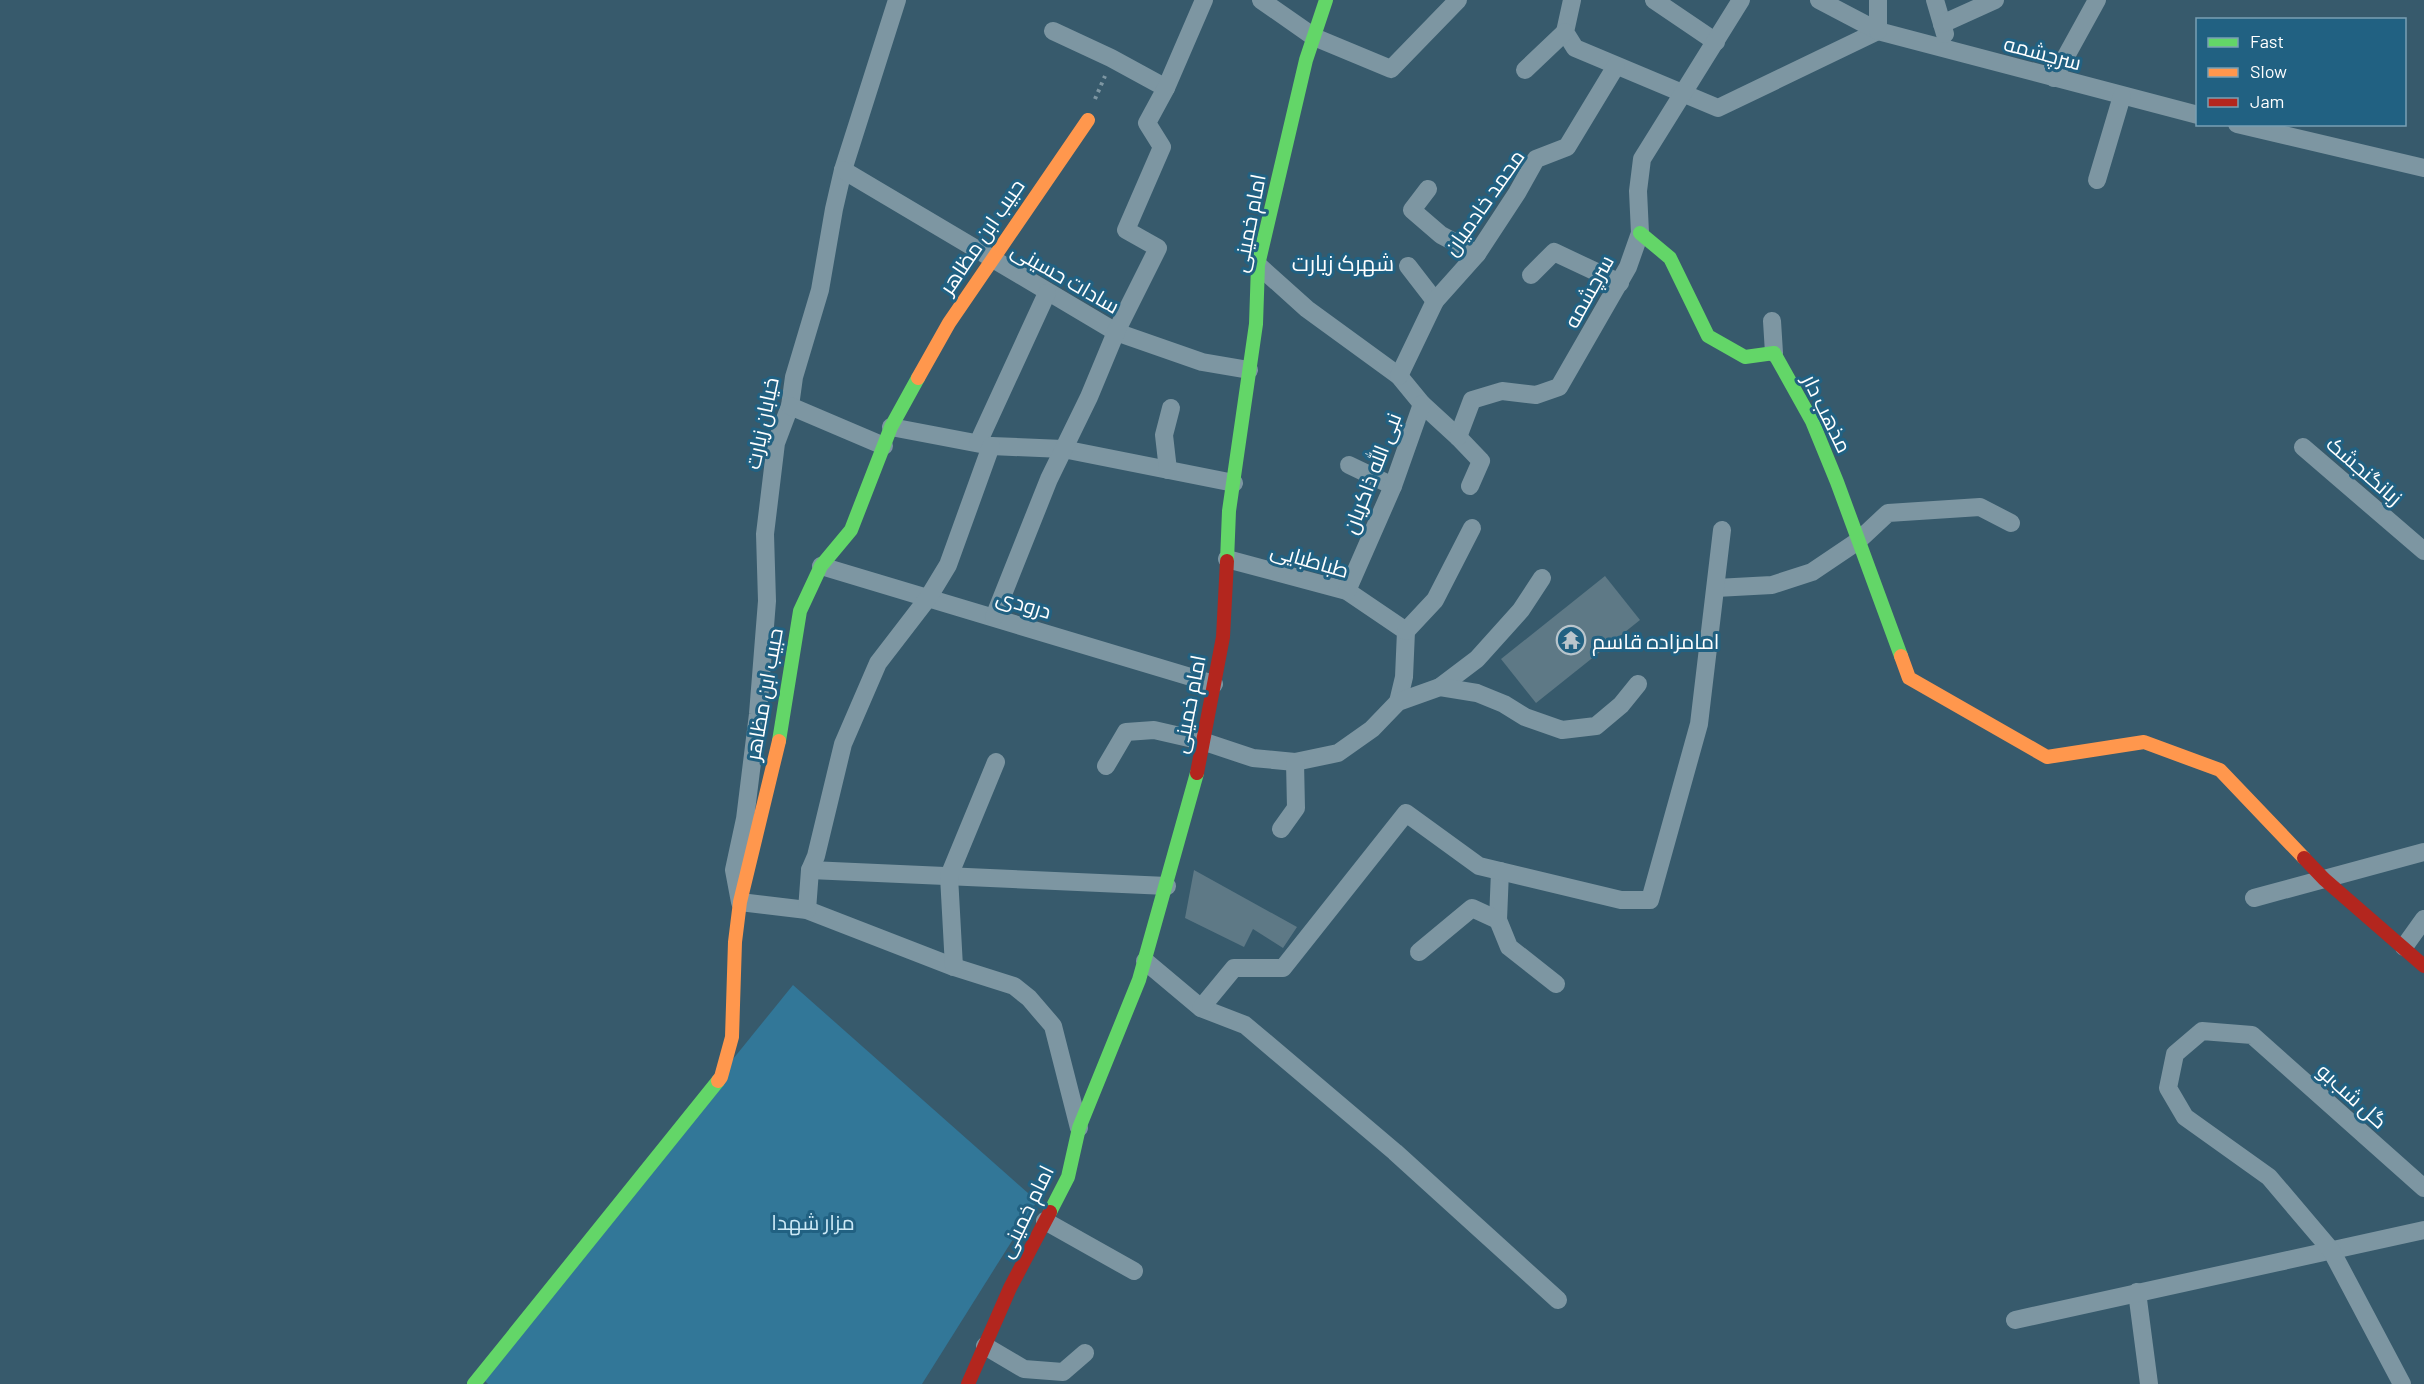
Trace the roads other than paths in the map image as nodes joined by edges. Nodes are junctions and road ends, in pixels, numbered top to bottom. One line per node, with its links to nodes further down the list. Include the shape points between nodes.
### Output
1 (897, 0): 31 (street, خیابان زیارت)
2 (1204, 0): 24 (street)
3 (1261, 0): 18 (street)
4 (1326, 0): 18 (street, امام خمینی)
5 (1458, 0): 18 (street, via 1391,69)
6 (1572, 0): 17 (street)
7 (1654, 0): 19 (street)
8 (1741, 0): 19 (street, سرچشمه)
9 (1819, 0): 16 (street, سرچشمه)
10 (1878, 0): 16 (street)
11 (1935, 0): 14 (street)
12 (1995, 0): 14 (street)
13 (2097, 0): 23 (street)
14 (1942, 24): 20 (street)
15 (1053, 31): 24 (street)
16 (1878, 31): 20 (street, سرچشمه); 25 (street, via 1718,108)
17 (1565, 32): 21 (street, via 1575,48); 22 (street)
18 (1314, 37): 37 (street, امام خمینی)
19 (1716, 42): 25 (street, سرچشمه)
20 (1950, 50): 23 (street, سرچشمه)
21 (1616, 66): 25 (street); 35 (street, محمد خادمیان, via 1567,147 1536,159)
22 (1525, 70)
23 (2054, 78): 26 (street, سرچشمه)
24 (1166, 88): 44 (street, via 1147,123 1162,147 1125,230 1158,248)
25 (1683, 95): 34 (street, سرچشمه, via 1642,159 1638,191)
26 (2122, 96): 27 (street, سرچشمه); 32 (street)
27 (2196, 115)
28 (1088, 120): 36 (street, حبیب ابن مظاهر)
29 (2246, 126): 30 (street)
30 (2423, 165)
31 (843, 170): 36 (street, سادات حسینی); 49 (street, خیابان زیارت, via 820,290 794,377)
32 (2097, 180)
33 (1428, 189): 35 (street, via 1412,210 1441,235)
34 (1640, 233): 40 (street, سرچشمه); 45 (street, via 1670,258 1708,336 1745,357)
35 (1477, 254): 42 (street, محمد خادمیان)
36 (992, 260): 41 (street, سادات حسینی); 51 (street, حبیب ابن مظاهر, via 949,323)
37 (1258, 265): 46 (street, امام خمینی, via 1256,324); 47 (street, via 1307,309)
38 (1408, 266): 42 (street)
39 (1531, 275): 40 (street, via 1554,252)
40 (1620, 283): 52 (street, سرچشمه, via 1559,387 1536,395 1502,391 1472,400)
41 (1047, 293): 44 (street, سادات حسینی); 53 (street)
42 (1435, 302): 47 (street, محمد خادمیان)
43 (1772, 321): 45 (street)
44 (1116, 332): 46 (street, سادات حسینی, via 1202,362); 56 (street)
45 (1774, 353): 65 (street, مذهب دار, via 1812,421)
46 (1249, 370): 59 (street, امام خمینی)
47 (1399, 376): 48 (street)
48 (1422, 404): 52 (street); 60 (street, نبی الله ذاکریان)
49 (790, 406): 54 (street); 91 (street, خیابان زیارت, via 776,443 765,534 767,601 759,703 734,870)
50 (1171, 408): 58 (street, via 1164,435)
51 (891, 427): 53 (street); 54 (street, حبیب ابن مظاهر)
52 (1458, 437): 61 (street, via 1481,461)
53 (984, 444): 56 (street); 72 (street, via 972,503 948,565)
54 (884, 446): 68 (street, حبیب ابن مظاهر, via 851,530)
55 (2303, 447): 66 (street, زبانگنجشک)
56 (1063, 449): 58 (street); 73 (street)
57 (1349, 465): 60 (street)
58 (1168, 470): 59 (street)
59 (1234, 483): 67 (street, امام خمینی)
60 (1393, 486): 71 (street, نبی الله ذاکریان)
61 (1470, 486)
62 (2011, 522): 65 (street, via 1980,507 1888,513)
63 (1472, 528): 74 (street, via 1435,600)
64 (1722, 530): 70 (street)
65 (1858, 541): 70 (street, via 1812,572 1772,585); 88 (street, مذهب دار, via 1909,678 2047,757 2144,742 2220,770)
66 (2424, 551)
67 (1227, 559): 71 (street, طباطبایی); 75 (street, امام خمینی, via 1223,637)
68 (821, 566): 72 (street, درودی); 91 (street, حبیب ابن مظاهر, via 800,611 784,718)
69 (1542, 578): 77 (street, via 1521,610 1477,659)
70 (1716, 588): 86 (street, via 1699,724 1650,900 1621,900)
71 (1347, 591): 74 (street, طباطبایی)
72 (928, 598): 73 (street, درودی); 85 (street, via 878,663 843,744)
73 (994, 617): 75 (street, درودی)
74 (1406, 631): 78 (street, via 1404,677)
75 (1214, 684): 79 (street, امام خمینی)
76 (1638, 684): 77 (street, via 1596,726 1562,730 1477,693)
77 (1440, 687): 78 (street)
78 (1398, 702): 81 (street, via 1372,729 1338,753)
79 (1202, 741): 81 (street, via 1253,758); 82 (street, via 1154,730 1125,732); 89 (street, امام خمینی)
80 (996, 762): 87 (street)
81 (1295, 762): 83 (street, via 1296,808)
82 (1106, 766)
83 (1281, 829)
84 (2424, 852): 88 (street)
85 (810, 870): 87 (street); 92 (street)
86 (1500, 871): 94 (street); 101 (street, via 1479,866 1406,813 1283,968 1234,968)
87 (949, 876): 89 (street); 99 (street)
88 (2324, 879): 90 (street); 95 (street)
89 (1167, 886): 97 (street, امام خمینی)
90 (2254, 898)
91 (740, 902): 92 (street); 113 (street, حبیب ابن مظاهر, via 732,1036 721,1077)
92 (807, 910): 99 (street)
93 (2424, 919): 95 (street)
94 (1498, 920): 96 (street, via 1473,908); 100 (street, via 1509,947)
95 (2404, 947): 98 (street)
96 (1419, 952)
97 (1145, 961): 101 (street); 102 (street, امام خمینی)
98 (2424, 966)
99 (954, 967): 102 (street, via 1014,986 1053,1026)
100 (1556, 984)
101 (1201, 1008): 109 (street, via 1245,1025 1395,1152)
102 (1079, 1128): 104 (street, امام خمینی, via 1068,1177)
103 (2424, 1188): 106 (street, گل شب‌بو, via 2252,1035 2202,1032 2175,1054 2168,1088 2185,1117 2269,1177)
104 (1045, 1221): 107 (street); 111 (street, امام خمینی)
105 (2424, 1230): 106 (street)
106 (2331, 1250): 108 (street); 116 (street)
107 (1134, 1271)
108 (2137, 1292): 110 (street); 115 (street)
109 (1558, 1300)
110 (2015, 1320)
111 (985, 1346): 112 (street, via 1024,1369 1063,1372); 114 (street, امام خمینی)
112 (1085, 1353)
113 (474, 1384)
114 (968, 1384)
115 (2149, 1384)
116 (2402, 1384)

